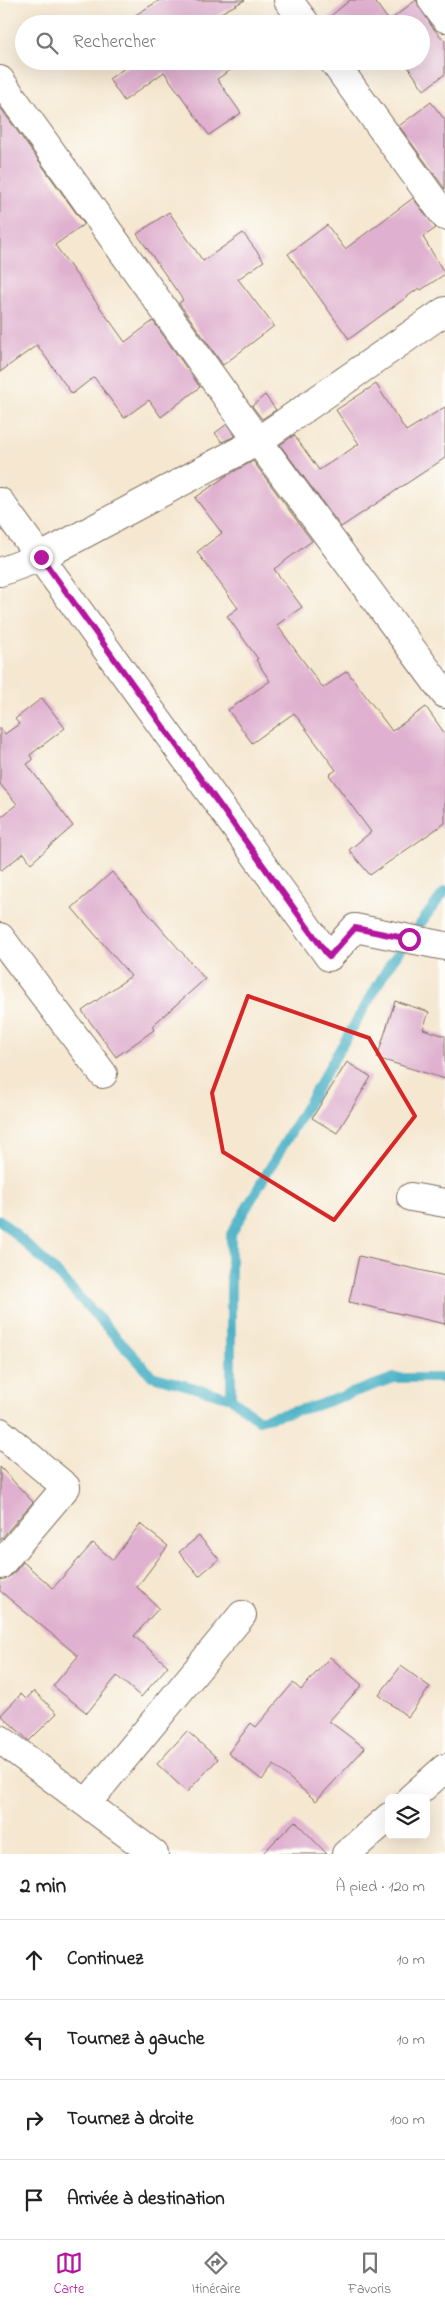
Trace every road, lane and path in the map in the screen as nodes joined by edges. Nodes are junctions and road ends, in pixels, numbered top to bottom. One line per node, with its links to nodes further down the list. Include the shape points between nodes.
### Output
1 (288, 0): 3 (street)
2 (432, 0): 4 (street)
3 (299, 15)
4 (445, 18)
5 (340, 70): 7 (street)
6 (0, 80): 9 (street)
7 (445, 216)
8 (445, 311): 9 (street)
9 (258, 441): 11 (street); 13 (street)
10 (0, 502): 11 (street)
11 (41, 557): 12 (street); 15 (street, via 329,957 355,928)
12 (0, 572)
13 (445, 694)
14 (0, 938): 16 (street)
15 (445, 946)
16 (103, 1074)
17 (411, 1197): 18 (street)
18 (445, 1203)
19 (0, 1432): 20 (street, via 66,1487)
20 (0, 1565)
21 (242, 1615): 25 (street)
22 (0, 1739): 25 (street)
23 (442, 1776): 24 (street)
24 (417, 1794)
25 (87, 1803): 27 (street)
26 (385, 1820): 28 (street)
27 (146, 1852)
28 (346, 1854)

